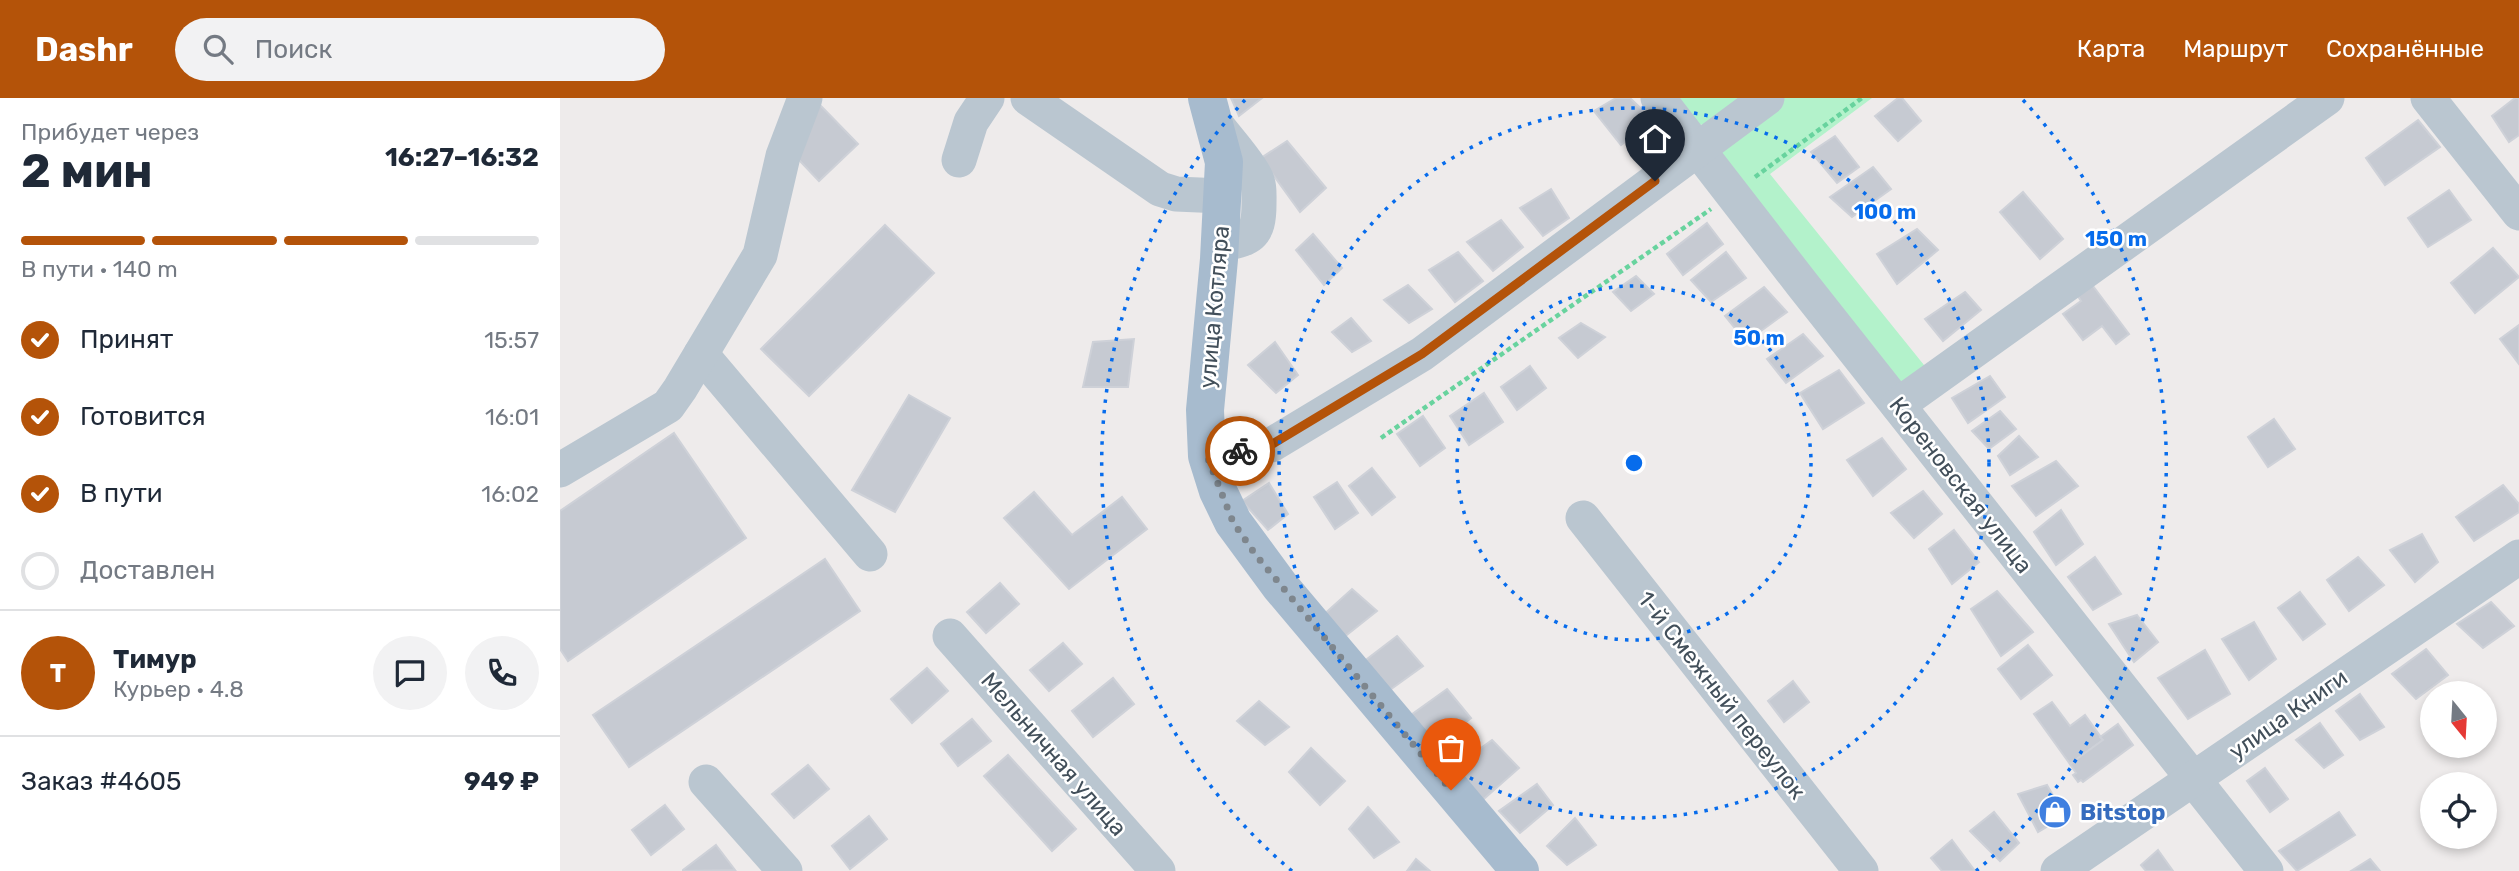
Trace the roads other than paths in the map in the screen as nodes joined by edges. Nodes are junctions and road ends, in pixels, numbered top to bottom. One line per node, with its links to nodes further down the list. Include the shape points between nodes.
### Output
1 (805, 98): 14 (street, via 783,156 760,255)
2 (987, 98): 10 (street, via 971,122)
3 (1028, 98): 11 (street, via 1160,189)
4 (1658, 98): 9 (street, Кореновская улица)
5 (1767, 98): 9 (street)
6 (2327, 98): 15 (street)
7 (2428, 98): 12 (street)
8 (1210, 109): 11 (main road, улица Котляра, via 1224,162); 13 (street, via 1255,176 1259,191 1255,231 1244,240)
9 (1698, 150): 15 (street, Кореновская улица); 16 (street, via 1422,354 1271,445)
10 (959, 160)
11 (1222, 196): 13 (main road, улица Котляра)
12 (2519, 213)
13 (1220, 244): 16 (main road, улица Котляра, via 1205,410)
14 (701, 354): 17 (street, via 668,406); 19 (street)
15 (1898, 405): 22 (street, Кореновская улица)
16 (1207, 456): 26 (main road, улица Котляра, via 1233,522 1255,554)
17 (560, 470)
18 (1583, 518): 27 (street, 1-й Смежный переулок)
19 (870, 554)
20 (2519, 557): 22 (street, улица Книги)
21 (950, 636): 25 (street, Мельничная улица)
22 (2193, 779): 28 (street, улица Книги); 29 (street, Кореновская улица)
23 (706, 782): 24 (street)
24 (785, 871)
25 (1158, 871)
26 (1520, 871)
27 (1861, 871)
28 (2058, 871)
29 (2266, 871)

